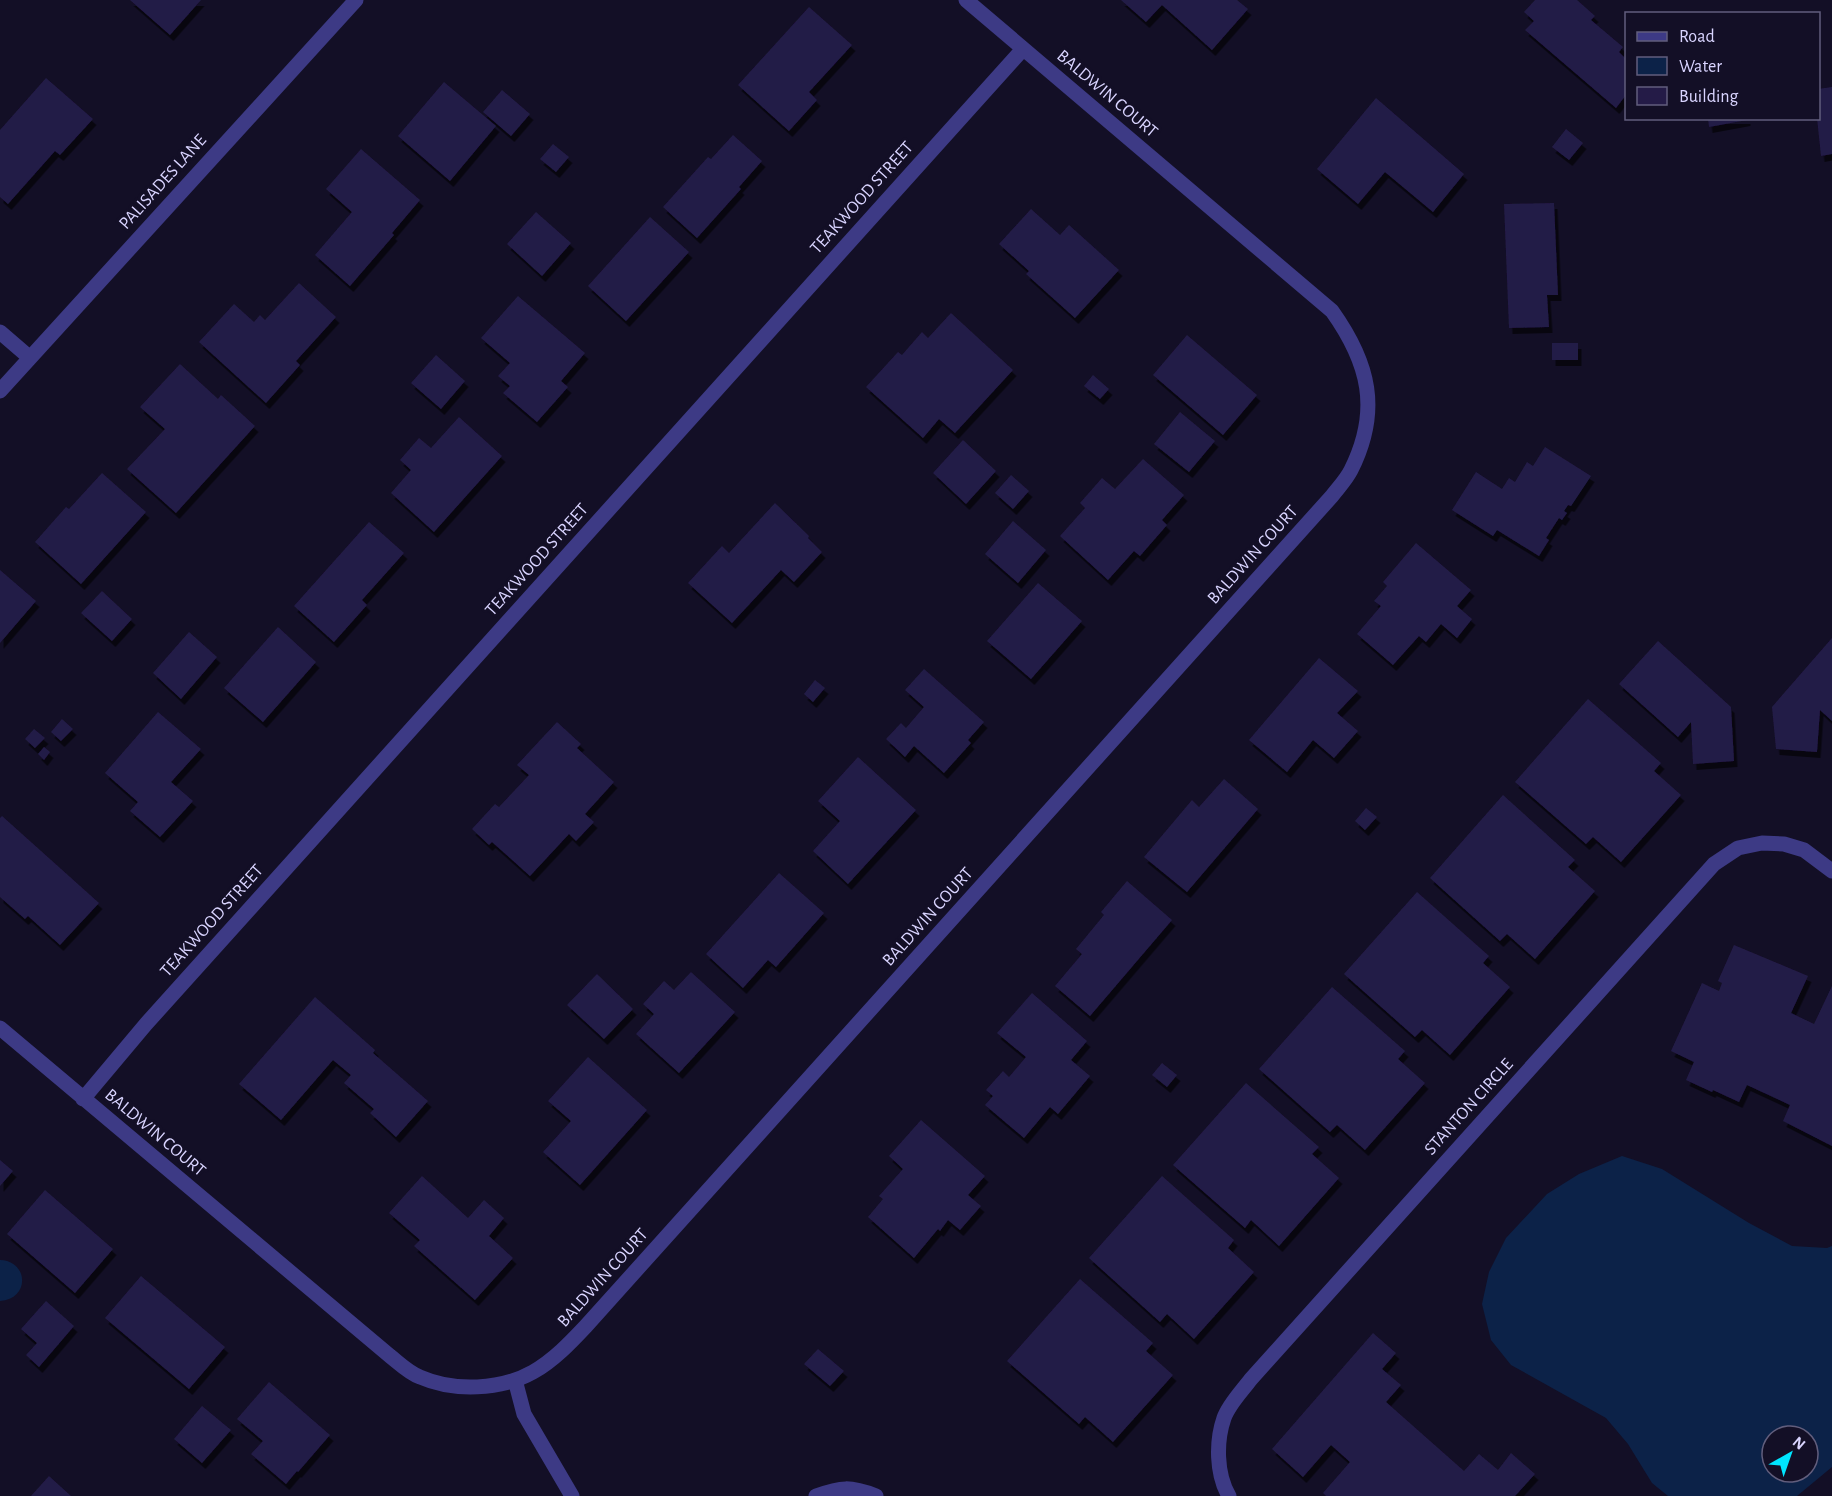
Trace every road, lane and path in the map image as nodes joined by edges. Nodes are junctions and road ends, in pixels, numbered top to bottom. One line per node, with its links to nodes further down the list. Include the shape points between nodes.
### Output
1 (356, 0): 5 (street, PALISADES LANE)
2 (966, 0): 3 (street, BALDWIN COURT)
3 (1023, 49): 9 (street, TEAKWOOD STREET, via 146,1024); 10 (street, BALDWIN COURT, via 1332,311 1350,336 1365,372 1368,402 1361,446 1350,472 1332,496 586,1326 535,1371)
4 (0, 332): 5 (street)
5 (29, 357): 6 (street, PALISADES LANE)
6 (0, 391)
7 (1832, 871): 14 (street, STANTON CIRCLE, via 1804,850 1784,844 1738,848 1714,864 1251,1379 1225,1416 1219,1442 1220,1466)
8 (0, 1028): 9 (street, BALDWIN COURT)
9 (83, 1099): 10 (street, BALDWIN COURT, via 419,1377 469,1386)
10 (515, 1380): 11 (street, via 524,1414)
11 (573, 1496)
12 (816, 1496): 13 (street, via 839,1488)
13 (876, 1496)
14 (1229, 1496)

